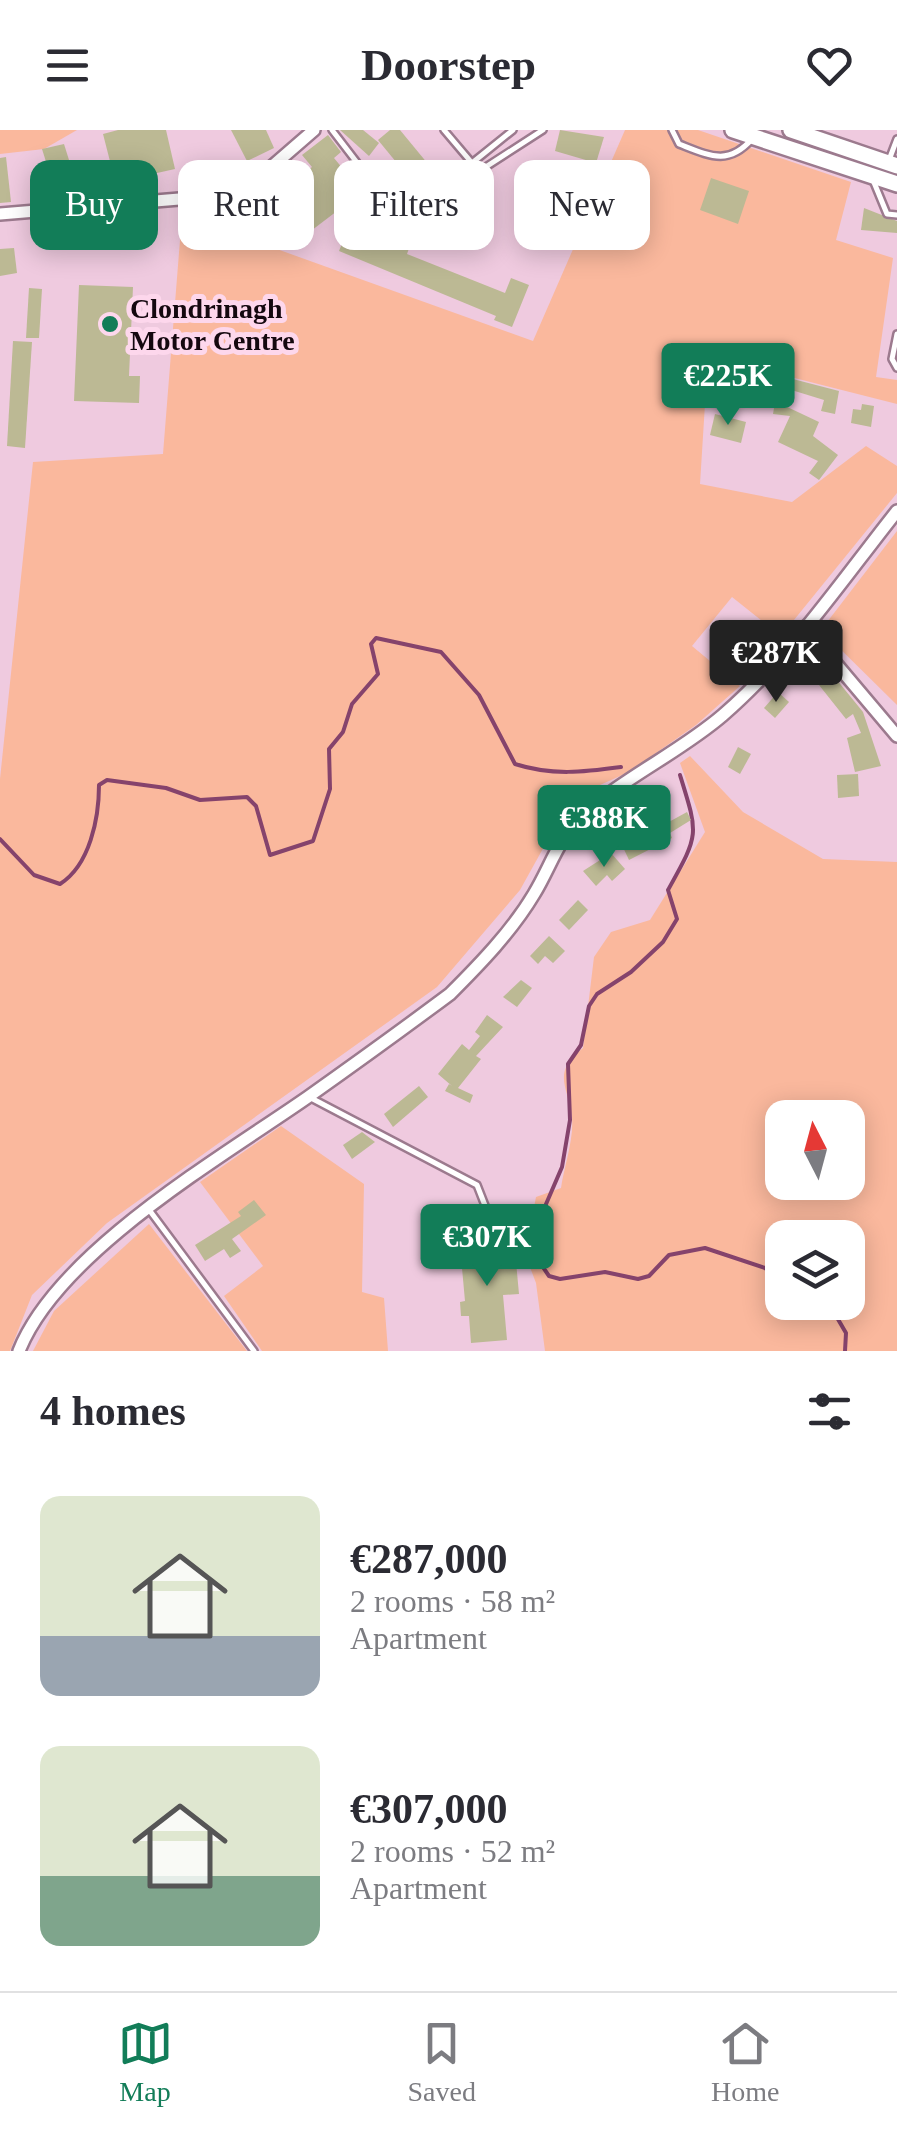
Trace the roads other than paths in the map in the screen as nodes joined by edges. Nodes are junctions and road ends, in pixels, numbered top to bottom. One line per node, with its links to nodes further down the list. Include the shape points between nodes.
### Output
1 (314, 130): 14 (street, via 261,176 226,195)
2 (332, 130): 5 (lane, via 388,203 410,216)
3 (444, 130): 4 (lane, via 472,163)
4 (514, 130)
5 (543, 130)
6 (672, 130): 9 (lane, via 679,144 723,159 736,156)
7 (733, 130): 9 (main road)
8 (791, 130): 11 (main road)
9 (754, 137): 12 (main road)
10 (897, 140): 11 (lane)
11 (893, 164)
12 (871, 175): 13 (main road); 15 (lane, via 887,214)
13 (897, 184)
14 (0, 214)
15 (897, 215)
16 (897, 334): 17 (lane)
17 (897, 368)
18 (897, 512): 19 (street)
19 (805, 626): 20 (street); 21 (street, via 682,750 579,818 534,895 450,994)
20 (897, 736)
21 (309, 1096): 22 (lane, via 476,1185); 23 (street)
22 (486, 1208)
23 (150, 1211): 24 (street, via 96,1252 34,1319); 25 (lane)
24 (19, 1351)
25 (254, 1351)

